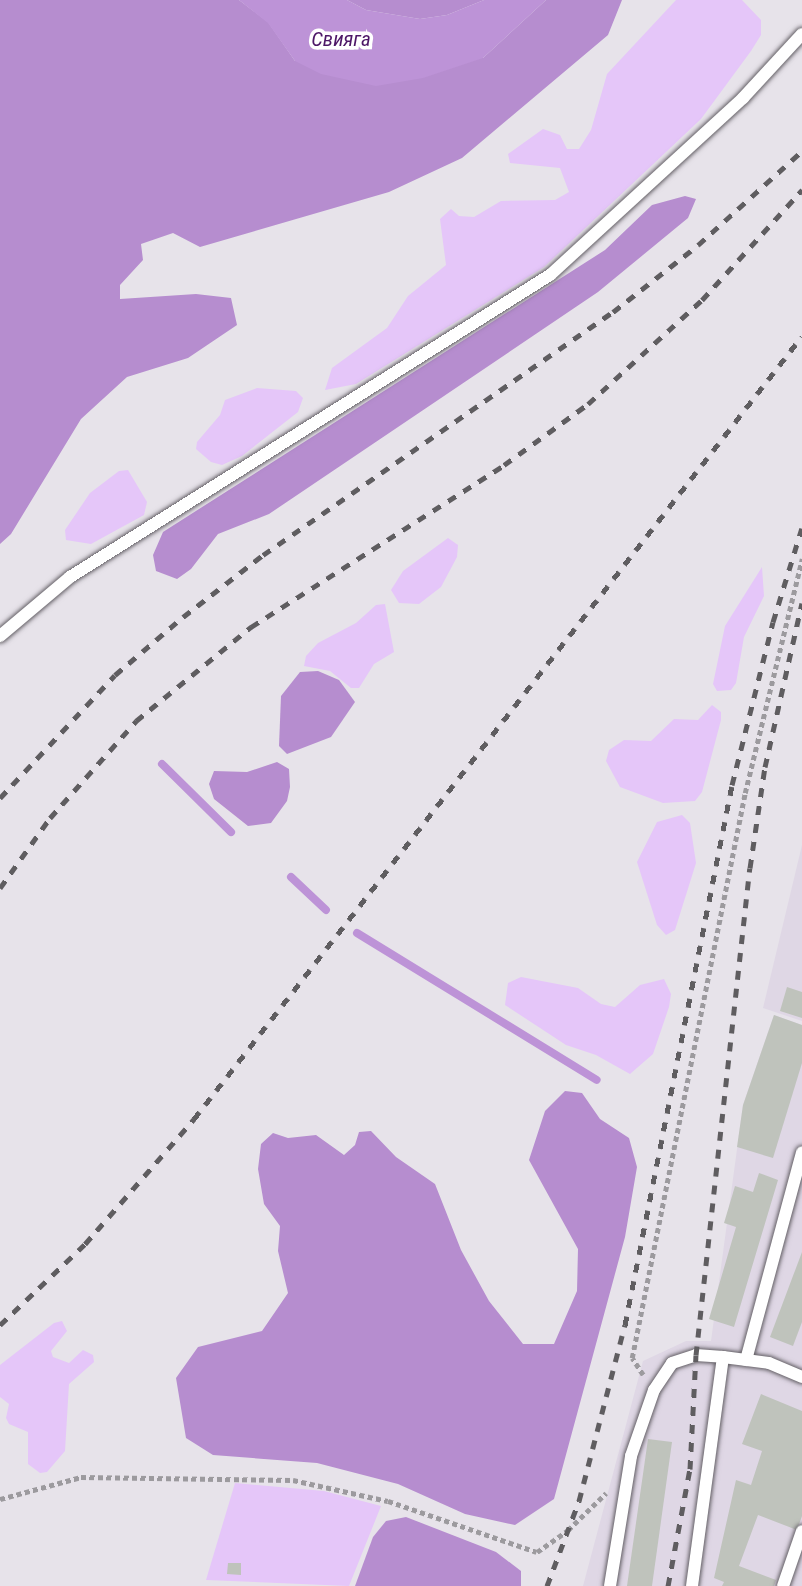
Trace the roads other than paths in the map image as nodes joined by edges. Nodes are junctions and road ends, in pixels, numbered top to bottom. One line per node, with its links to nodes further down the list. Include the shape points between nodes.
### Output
1 (802, 34): 2 (lane, via 743,97 550,275 70,577)
2 (0, 636)
3 (802, 1152): 5 (lane)
4 (723, 1357): 5 (lane); 8 (lane, via 695,1356 672,1363 654,1391 629,1470); 9 (lane)
5 (746, 1360): 6 (lane)
6 (801, 1373)
7 (802, 1531): 10 (lane)
8 (610, 1586)
9 (692, 1586)
10 (783, 1586)

